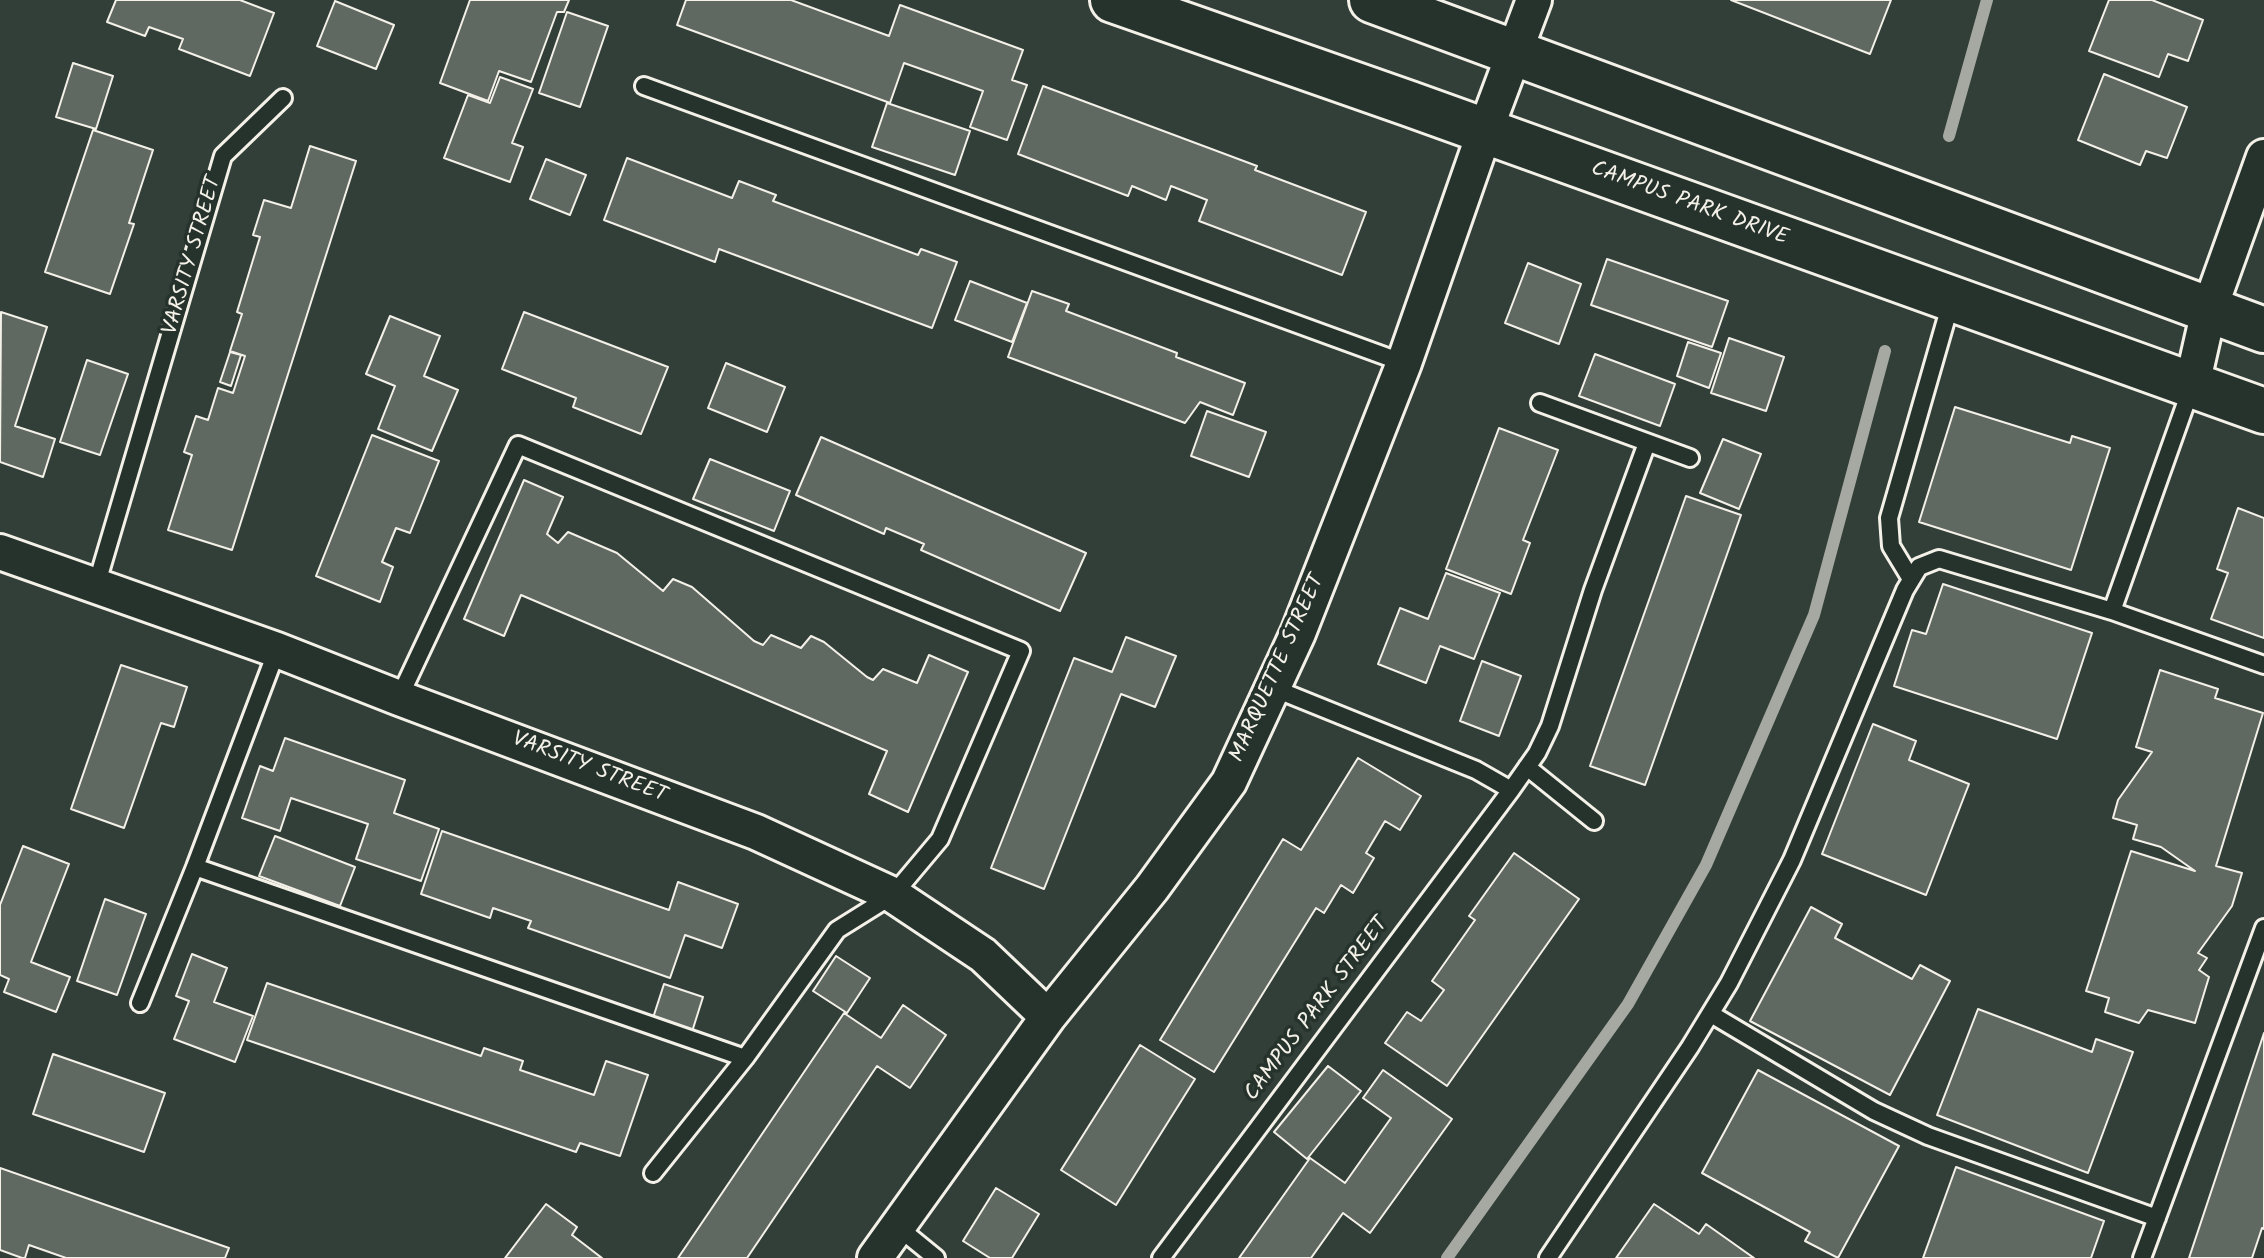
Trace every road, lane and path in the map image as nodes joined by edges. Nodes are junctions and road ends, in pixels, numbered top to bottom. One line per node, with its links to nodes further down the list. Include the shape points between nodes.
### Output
1 (1113, 0): 7 (street, CAMPUS PARK DRIVE)
2 (1372, 0): 4 (street)
3 (1534, 0): 4 (street, MARQUETTE STREET)
4 (1514, 52): 7 (street, MARQUETTE STREET); 10 (street)
5 (644, 86): 12 (lane)
6 (283, 98): 20 (lane, VARSITY STREET, via 223,156)
7 (1485, 131): 9 (street, CAMPUS PARK DRIVE); 12 (street, MARQUETTE STREET)
8 (2264, 157): 10 (street)
9 (1952, 299): 13 (street, CAMPUS PARK DRIVE); 19 (lane, via 1889,518 1891,546)
10 (2209, 310): 11 (street); 13 (street)
11 (2264, 330)
12 (1404, 363): 24 (street, MARQUETTE STREET)
13 (2192, 385): 15 (street, CAMPUS PARK DRIVE); 21 (lane)
14 (1540, 403): 16 (lane)
15 (2264, 411)
16 (1647, 443): 17 (lane); 26 (lane, CAMPUS PARK STREET, via 1550,726)
17 (1690, 458)
18 (0, 552): 20 (street, VARSITY STREET)
19 (1911, 579): 21 (lane, via 1919,567 1939,559); 33 (lane, via 1792,860)
20 (96, 586): 22 (street, VARSITY STREET)
21 (2112, 611): 23 (lane)
22 (277, 650): 25 (street, VARSITY STREET); 29 (lane)
23 (2264, 665)
24 (1273, 688): 27 (lane, via 1462,764); 34 (street, MARQUETTE STREET, via 1229,782)
25 (399, 698): 30 (street, VARSITY STREET, via 756,832); 30 (lane, via 518,445 1021,651 940,839)
26 (1527, 767): 27 (lane, CAMPUS PARK STREET); 28 (lane)
27 (1511, 790): 41 (lane, CAMPUS PARK STREET)
28 (1594, 821)
29 (195, 867): 32 (lane); 35 (lane)
30 (893, 895): 34 (street, VARSITY STREET, via 983,955); 35 (lane, via 837,930)
31 (2264, 928): 37 (lane)
32 (140, 1003)
33 (1711, 1014): 37 (lane, via 1874,1111 1928,1136); 42 (lane)
34 (1048, 1017): 38 (street, MARQUETTE STREET)
35 (745, 1058): 36 (lane)
36 (653, 1173)
37 (2157, 1218): 43 (lane)
38 (898, 1227): 39 (street, MARQUETTE STREET); 40 (lane)
39 (875, 1258)
40 (936, 1258)
41 (1161, 1258)
42 (1548, 1258)
43 (2142, 1258)

